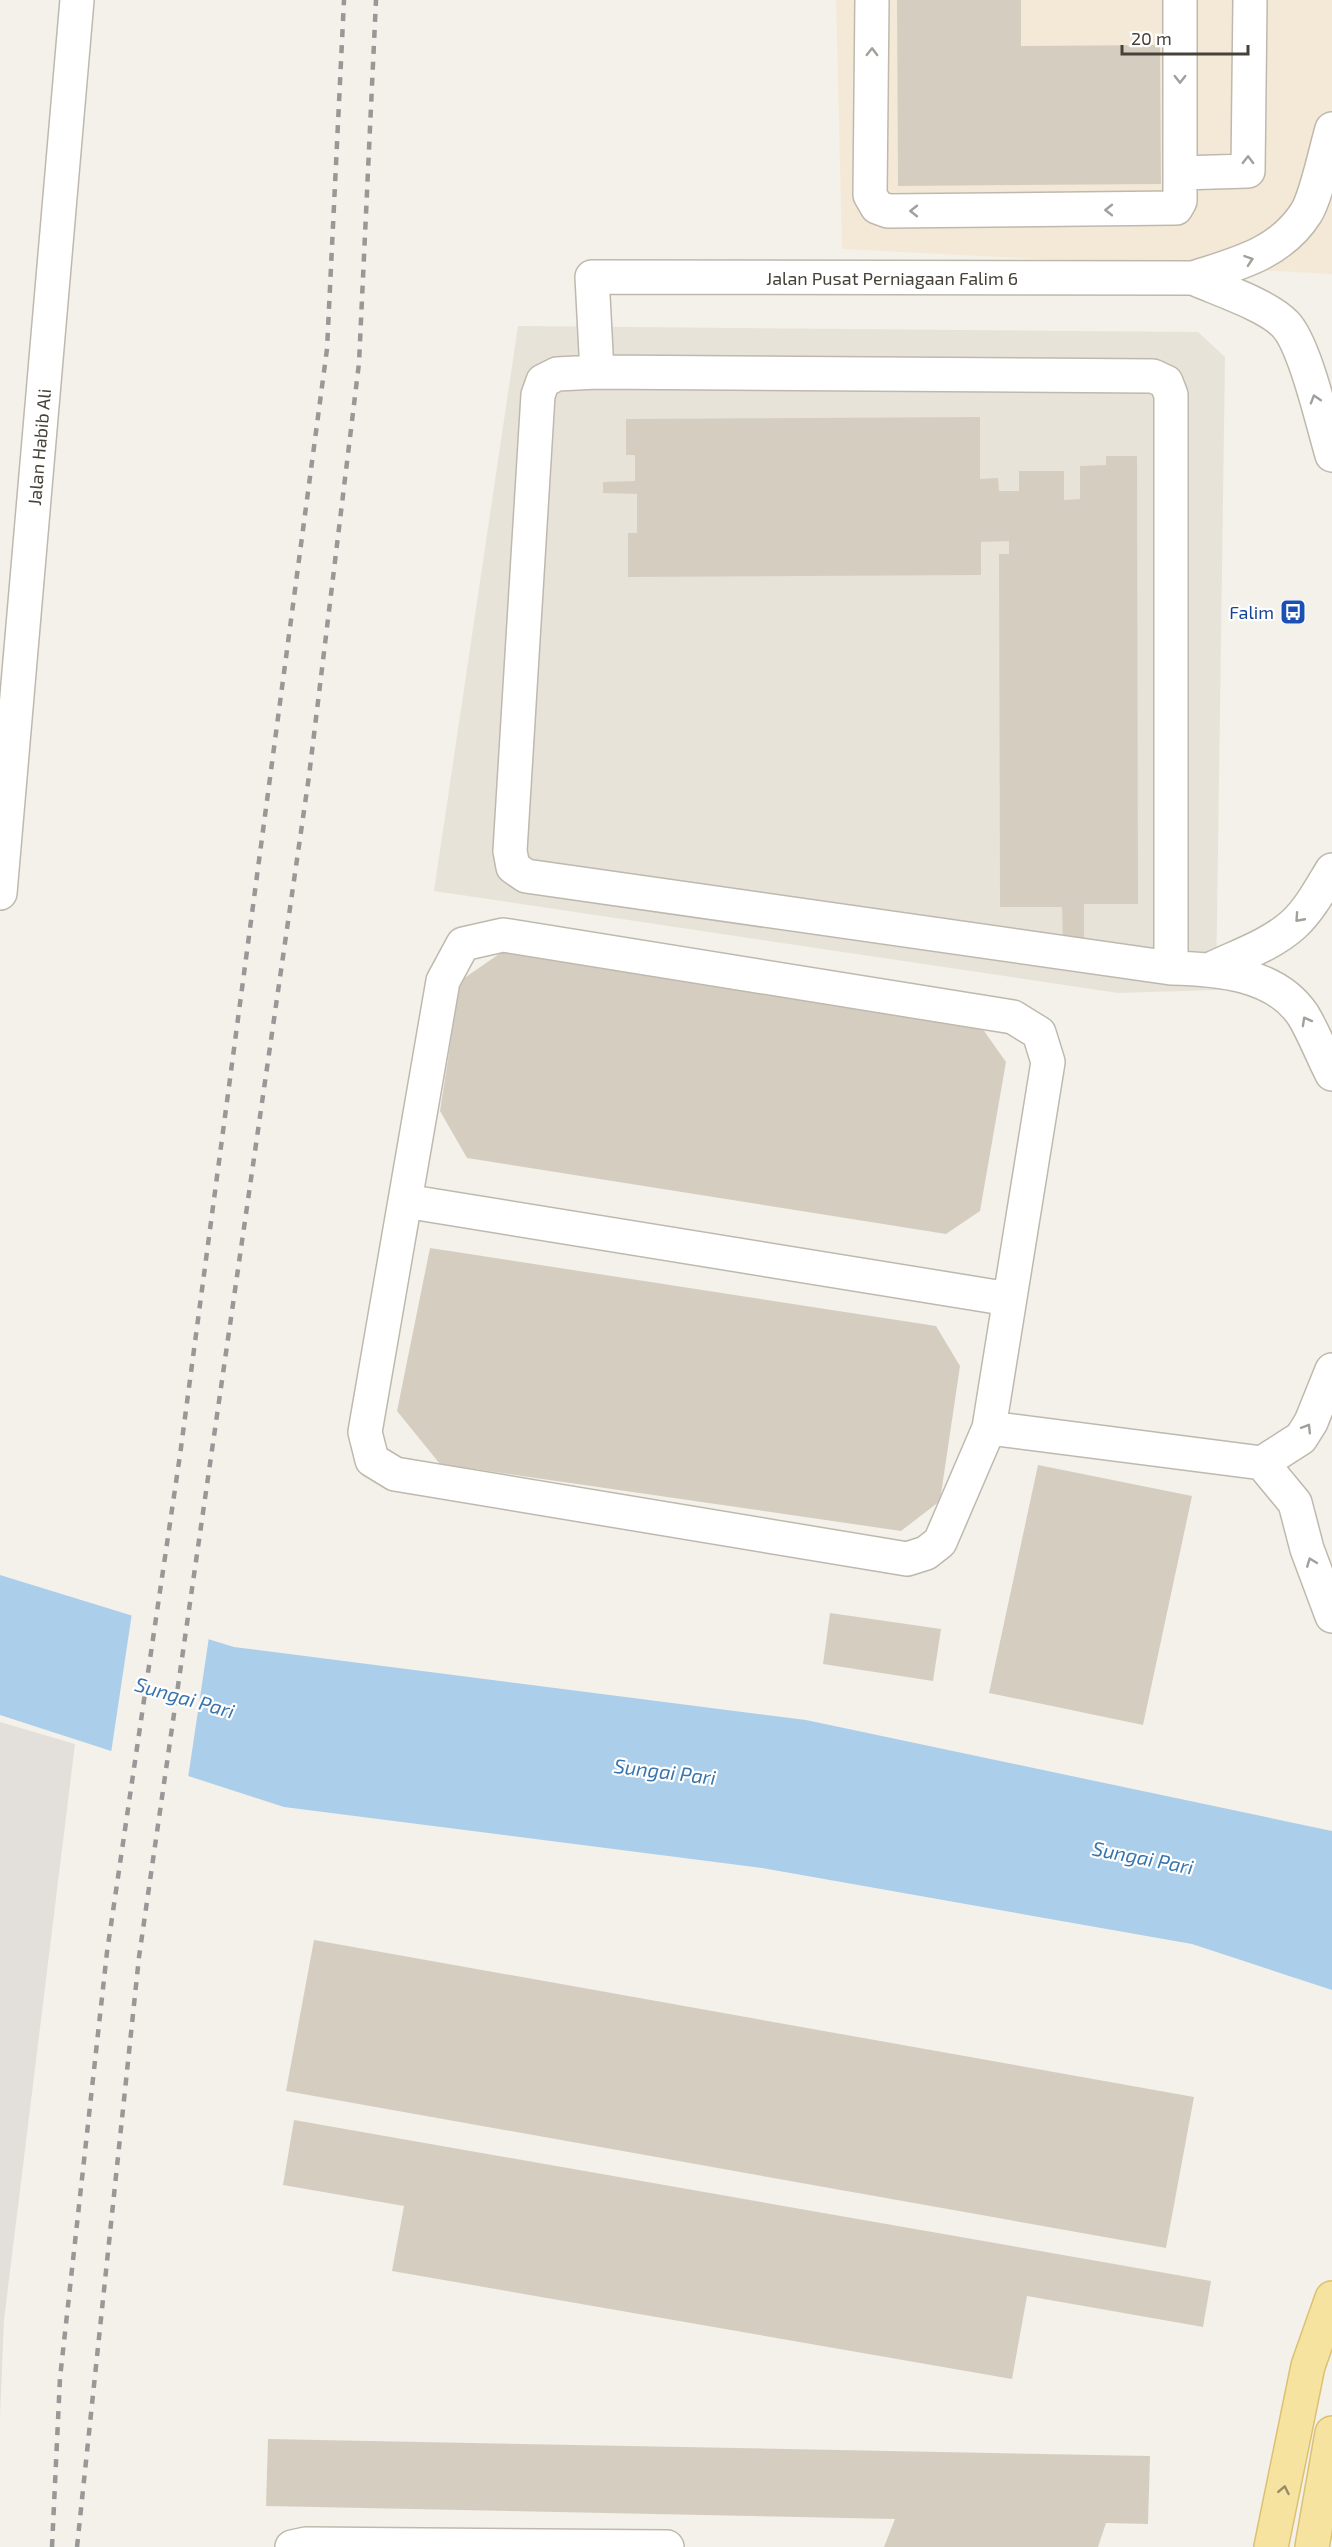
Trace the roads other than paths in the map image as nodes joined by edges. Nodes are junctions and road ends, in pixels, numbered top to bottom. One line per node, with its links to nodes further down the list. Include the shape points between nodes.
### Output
1 (77, 0): 11 (street, Jalan Habib Ali)
2 (872, 0): 6 (street, one-way to 2, via 1180,201 1176,208 1167,210 888,211 877,207 870,195)
3 (1180, 0): 6 (street, one-way to 6)
4 (1250, 0): 6 (street, one-way to 4, via 1248,171)
5 (1332, 129): 7 (street, one-way to 5, via 1257,257 1286,238 1307,212)
6 (1180, 173)
7 (1193, 278): 8 (street, Jalan Pusat Perniagaan Falim 6, via 592,277); 9 (street, one-way to 7, via 1301,351 1285,324 1261,308)
8 (597, 372): 12 (street, via 1154,376 1166,382 1171,396); 12 (street, via 557,374 543,381 538,395 510,851 513,867 526,876)
9 (1332, 455)
10 (1332, 870): 13 (street, one-way to 13, via 1295,924)
11 (0, 893)
12 (1171, 968): 13 (street)
13 (1211, 969): 14 (street, one-way to 13, via 1303,1015 1290,999 1276,988)
14 (1332, 1074)
15 (405, 1201): 16 (street); 16 (street, via 443,981 463,944 503,935 1013,1017 1039,1033 1048,1062); 18 (street, via 364,1432 372,1460 395,1474 907,1558 926,1553 940,1542)
16 (1009, 1299): 18 (street)
17 (1332, 1370): 19 (street, one-way to 17, via 1301,1437)
18 (989, 1428): 19 (street)
19 (1262, 1463): 20 (street, one-way to 19, via 1295,1503)
20 (1332, 1616)
21 (1332, 2298): 25 (main road, one-way to 21, via 1308,2366)
22 (1332, 2433): 26 (main road)
23 (292, 2547): 24 (street)
24 (667, 2547)
25 (1271, 2547)
26 (1312, 2547)

